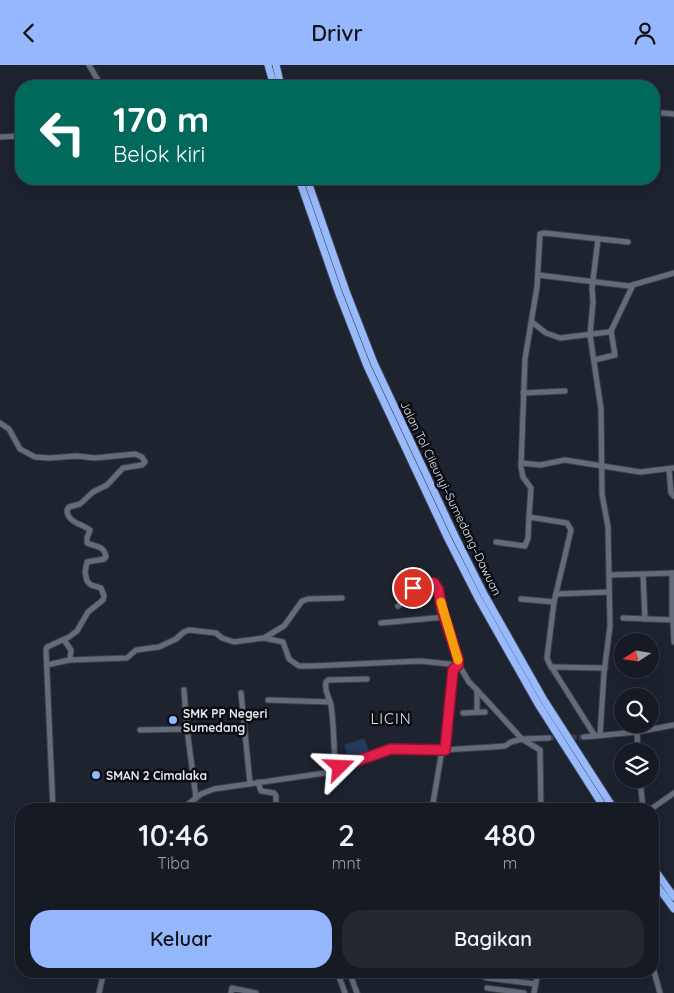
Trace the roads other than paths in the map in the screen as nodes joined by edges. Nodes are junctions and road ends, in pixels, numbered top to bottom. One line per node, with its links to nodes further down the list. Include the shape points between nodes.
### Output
1 (89, 65): 4 (street)
2 (268, 65): 5 (highway)
3 (276, 65): 6 (highway)
4 (98, 80)
5 (272, 80)
6 (280, 80)
7 (663, 113): 8 (street)
8 (674, 114)
9 (15, 136): 10 (street)
10 (0, 137)
11 (301, 185): 84 (highway, Jalan Tol Cileunyi–Sumedang–Dawuan, via 367,365 448,539 538,704)
12 (309, 185): 85 (highway, Jalan Tol Cileunyi–Sumedang–Dawuan, via 374,363 455,535 544,700)
13 (598, 239): 14 (street); 16 (street, via 542,233 539,237); 17 (street)
14 (628, 242)
15 (674, 273): 18 (street)
16 (538, 275): 17 (street); 19 (street)
17 (593, 281): 18 (street); 21 (street)
18 (633, 285): 20 (street)
19 (532, 322): 21 (street, via 556,337); 24 (street)
20 (611, 331): 21 (street); 22 (street, via 615,356)
21 (590, 335): 22 (street)
22 (594, 360): 27 (street, via 601,409)
23 (565, 391): 24 (street)
24 (523, 393): 26 (street)
25 (0, 423): 47 (street, via 9,429 20,449 35,457 95,458 135,453 144,461 144,465 123,469 106,485 67,510 69,518 90,530 87,543 103,548 106,557 87,562 85,572 87,581 103,589 103,600 91,608 76,631)
26 (521, 463): 27 (street, via 540,465 565,460); 30 (street, via 522,473 531,489)
27 (602, 467): 28 (street, via 640,472); 34 (street)
28 (671, 468): 29 (street, via 671,493)
29 (674, 496)
30 (529, 517): 31 (street, via 525,545); 36 (street, via 567,523 570,528)
31 (496, 543)
32 (673, 573): 33 (street); 44 (street)
33 (643, 574): 34 (street); 43 (street)
34 (609, 575): 35 (street)
35 (609, 592): 36 (street); 53 (street, via 610,637)
36 (556, 594): 39 (street)
37 (342, 598): 46 (street, via 302,601 284,626)
38 (521, 599): 39 (street)
39 (554, 602): 52 (street, via 547,651)
40 (398, 606): 41 (street, via 408,599 417,584 434,583)
41 (445, 617): 45 (street); 51 (street)
42 (624, 618): 43 (street)
43 (645, 619): 44 (street)
44 (673, 620): 48 (street)
45 (381, 623)
46 (264, 638): 49 (street, via 234,642 216,633 192,629 159,647 136,650 127,658); 51 (street, via 283,642 289,659 299,666 420,661)
47 (64, 640): 49 (street, via 71,650); 50 (street, via 46,648)
48 (674, 642)
49 (70, 660): 50 (street)
50 (47, 665): 79 (street)
51 (458, 665): 56 (street); 72 (street, via 453,670)
52 (551, 667): 53 (street); 68 (street)
53 (605, 669): 68 (street)
54 (367, 679): 59 (street, via 327,681 325,692)
55 (184, 690): 65 (street)
56 (477, 690): 62 (street); 71 (street)
57 (241, 693): 75 (street)
58 (268, 700): 59 (street)
59 (330, 702): 73 (street)
60 (485, 712): 62 (street)
61 (463, 713): 62 (street)
62 (477, 713)
63 (674, 725): 64 (street)
64 (659, 728)
65 (187, 729): 66 (street); 78 (street)
66 (140, 730)
67 (624, 733): 68 (street)
68 (598, 735): 69 (street)
69 (584, 737)
70 (549, 738): 71 (street)
71 (522, 739): 72 (street, via 504,746); 83 (street, via 540,750)
72 (443, 750): 73 (street, via 391,749); 82 (street)
73 (335, 769): 74 (street)
74 (258, 782): 75 (street); 81 (street, via 260,790 274,793)
75 (250, 783): 78 (street, via 214,789)
76 (641, 788): 86 (street)
77 (674, 793): 87 (street)
78 (196, 798): 80 (street)
79 (53, 803)
80 (190, 803)
81 (276, 803)
82 (433, 803)
83 (541, 803)
84 (601, 803)
85 (610, 803)
86 (642, 803)
87 (659, 803)
88 (659, 876): 90 (highway)
89 (659, 889): 91 (highway)
90 (674, 897)
91 (674, 909)
92 (103, 978): 100 (street)
93 (340, 978): 103 (street)
94 (352, 978): 104 (street)
95 (487, 978): 98 (street)
96 (537, 978): 98 (street)
97 (656, 978): 107 (street)
98 (536, 984): 106 (street)
99 (487, 988): 105 (street)
100 (100, 993)
101 (231, 993): 102 (street, via 232,988)
102 (254, 993)
103 (345, 993)
104 (357, 993)
105 (524, 993)
106 (534, 993)
107 (660, 993)

